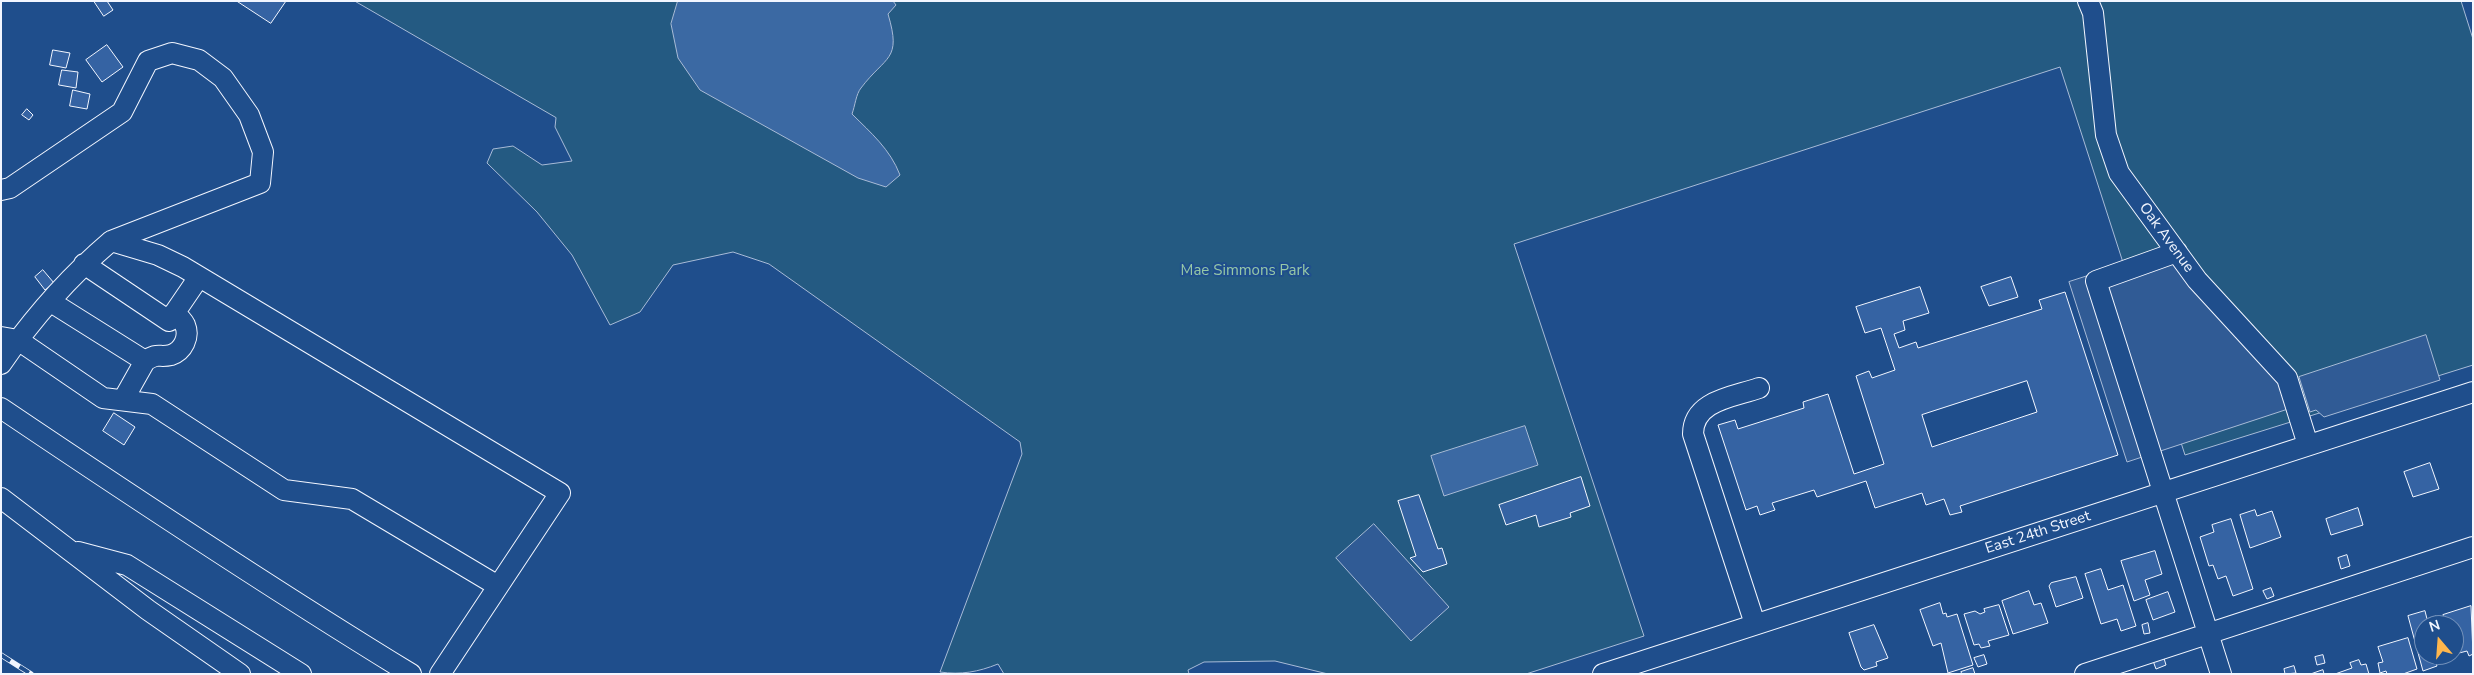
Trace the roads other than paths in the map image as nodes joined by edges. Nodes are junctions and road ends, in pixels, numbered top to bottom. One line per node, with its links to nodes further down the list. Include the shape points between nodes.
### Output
1 (2088, 1): 4 (street, Oak Avenue, via 2093,13 2106,135 2118,173)
2 (1, 190): 3 (street, via 10,188 122,112 148,61 172,53 199,60 222,78 249,114 263,152 260,183)
3 (111, 241): 5 (street); 6 (street, via 158,255)
4 (2177, 252): 16 (street, Oak Avenue, via 2197,280 2288,378); 17 (street, via 2096,281)
5 (84, 264): 7 (street); 8 (street, via 169,321)
6 (199, 277): 8 (street); 21 (street, via 560,493)
7 (51, 302): 9 (street); 10 (street)
8 (174, 313): 10 (street, via 185,326 186,337 181,349 170,355 155,354)
9 (9, 339): 11 (street); 14 (street, via 103,398)
10 (145, 361): 14 (street)
11 (1, 364)
12 (1759, 388): 22 (street, via 1704,407 1693,427)
13 (2473, 392): 16 (street, East 24th Street)
14 (123, 400): 21 (street, via 152,404 284,490 352,499)
15 (1, 408): 26 (street, via 332,626)
16 (2308, 445): 17 (street, East 24th Street)
17 (2163, 492): 22 (street, East 24th Street); 23 (street)
18 (1, 498): 20 (street)
19 (2473, 547): 23 (street)
20 (71, 551): 24 (street); 25 (street, via 127,565)
21 (498, 586): 27 (street)
22 (1755, 624): 28 (street, East 24th Street)
23 (2208, 634): 29 (street); 30 (street)
24 (240, 674)
25 (301, 674)
26 (411, 674)
27 (440, 674)
28 (1603, 674)
29 (2085, 674)
30 (2220, 674)

